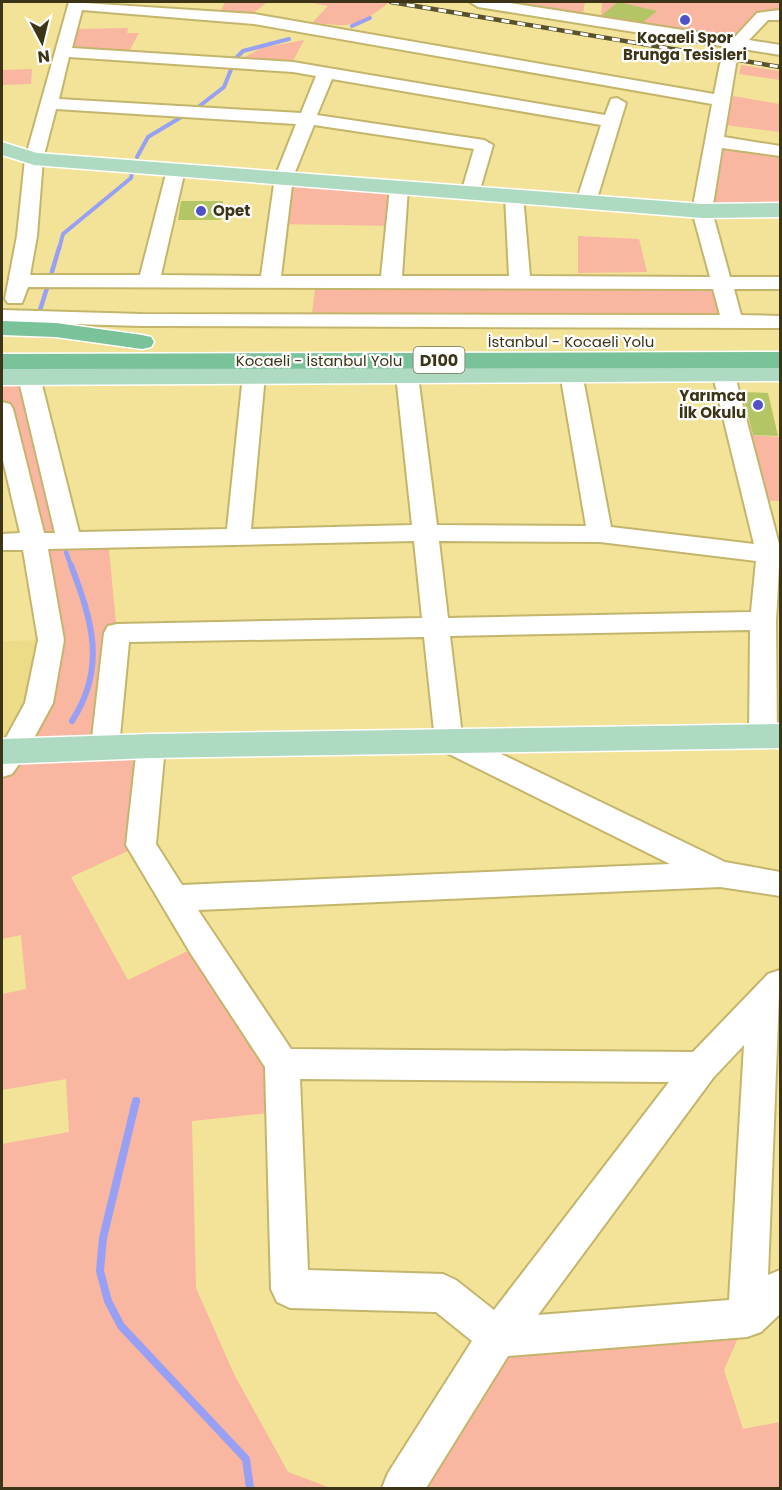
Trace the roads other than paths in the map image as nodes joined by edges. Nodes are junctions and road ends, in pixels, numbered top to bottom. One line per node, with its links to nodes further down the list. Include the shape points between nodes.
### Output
1 (478, 2): 5 (street)
2 (75, 3): 4 (street, via 254,19); 7 (street)
3 (780, 15): 5 (street, via 763,16)
4 (313, 30): 8 (street); 10 (street)
5 (737, 44): 6 (street); 11 (street)
6 (780, 50)
7 (62, 52): 8 (street); 12 (street)
8 (293, 67): 9 (street)
9 (326, 72): 13 (street); 14 (street)
10 (625, 84): 11 (street); 14 (street)
11 (720, 100): 15 (street)
12 (47, 103): 13 (street); 18 (street)
13 (306, 119): 20 (street); 22 (street, via 484,145)
14 (610, 121): 24 (street)
15 (714, 141): 17 (street); 26 (street)
16 (2, 148): 18 (main road)
17 (780, 151)
18 (34, 159): 19 (main road); 27 (street, via 18,236)
19 (176, 170): 20 (main road); 28 (street)
20 (284, 177): 21 (main road); 29 (street)
21 (399, 188): 22 (main road); 30 (street)
22 (470, 193): 23 (main road)
23 (514, 196): 24 (main road); 31 (street)
24 (586, 202): 26 (main road)
25 (780, 210): 26 (main road)
26 (702, 211): 33 (street)
27 (18, 281): 28 (street); 34 (street)
28 (149, 281): 29 (street)
29 (270, 281): 30 (street)
30 (391, 282): 31 (street)
31 (520, 283): 33 (street)
32 (780, 283): 33 (street)
33 (720, 284): 35 (street)
34 (5, 320): 35 (street); 37 (highway)
35 (732, 321): 36 (street)
36 (780, 322)
37 (142, 342): 38 (highway, İstanbul - Kocaeli Yolu / D100); 39 (highway, İstanbul - Kocaeli Yolu / D100)
38 (780, 342)
39 (2, 343)
40 (780, 360): 42 (highway, Kocaeli - İstanbul Yolu / D100)
41 (2, 362): 42 (highway, Kocaeli - İstanbul Yolu / D100)
42 (98, 362): 43 (highway)
43 (2, 368)
44 (723, 372): 45 (main road); 46 (main road); 58 (street)
45 (571, 373): 48 (main road); 53 (street)
46 (780, 373)
47 (254, 375): 48 (main road); 50 (main road); 54 (street)
48 (407, 375): 52 (street)
49 (2, 377): 50 (main road)
50 (29, 377): 55 (street)
51 (3, 425): 57 (street)
52 (425, 533): 53 (street); 54 (street); 60 (street)
53 (600, 534): 58 (street)
54 (238, 538): 55 (street)
55 (69, 541): 57 (street)
56 (2, 542): 57 (street)
57 (34, 542): 65 (street, via 51,640 39,703)
58 (775, 555): 59 (street)
59 (764, 621): 60 (street); 61 (street)
60 (437, 626): 62 (street); 64 (street, via 117,633)
61 (772, 736): 62 (main road)
62 (449, 741): 63 (main road); 66 (street)
63 (152, 746): 64 (main road); 68 (street, via 141,845)
64 (105, 747): 65 (main road)
65 (5, 757)
66 (720, 874): 67 (street); 68 (street)
67 (780, 884)
68 (173, 898): 70 (street)
69 (772, 993): 71 (street); 73 (street)
70 (282, 1064): 71 (street); 74 (street, via 290,1289 443,1293)
71 (701, 1067): 74 (street)
72 (780, 1289): 73 (street)
73 (747, 1318): 74 (street)
74 (497, 1337): 75 (street)
75 (403, 1488)

